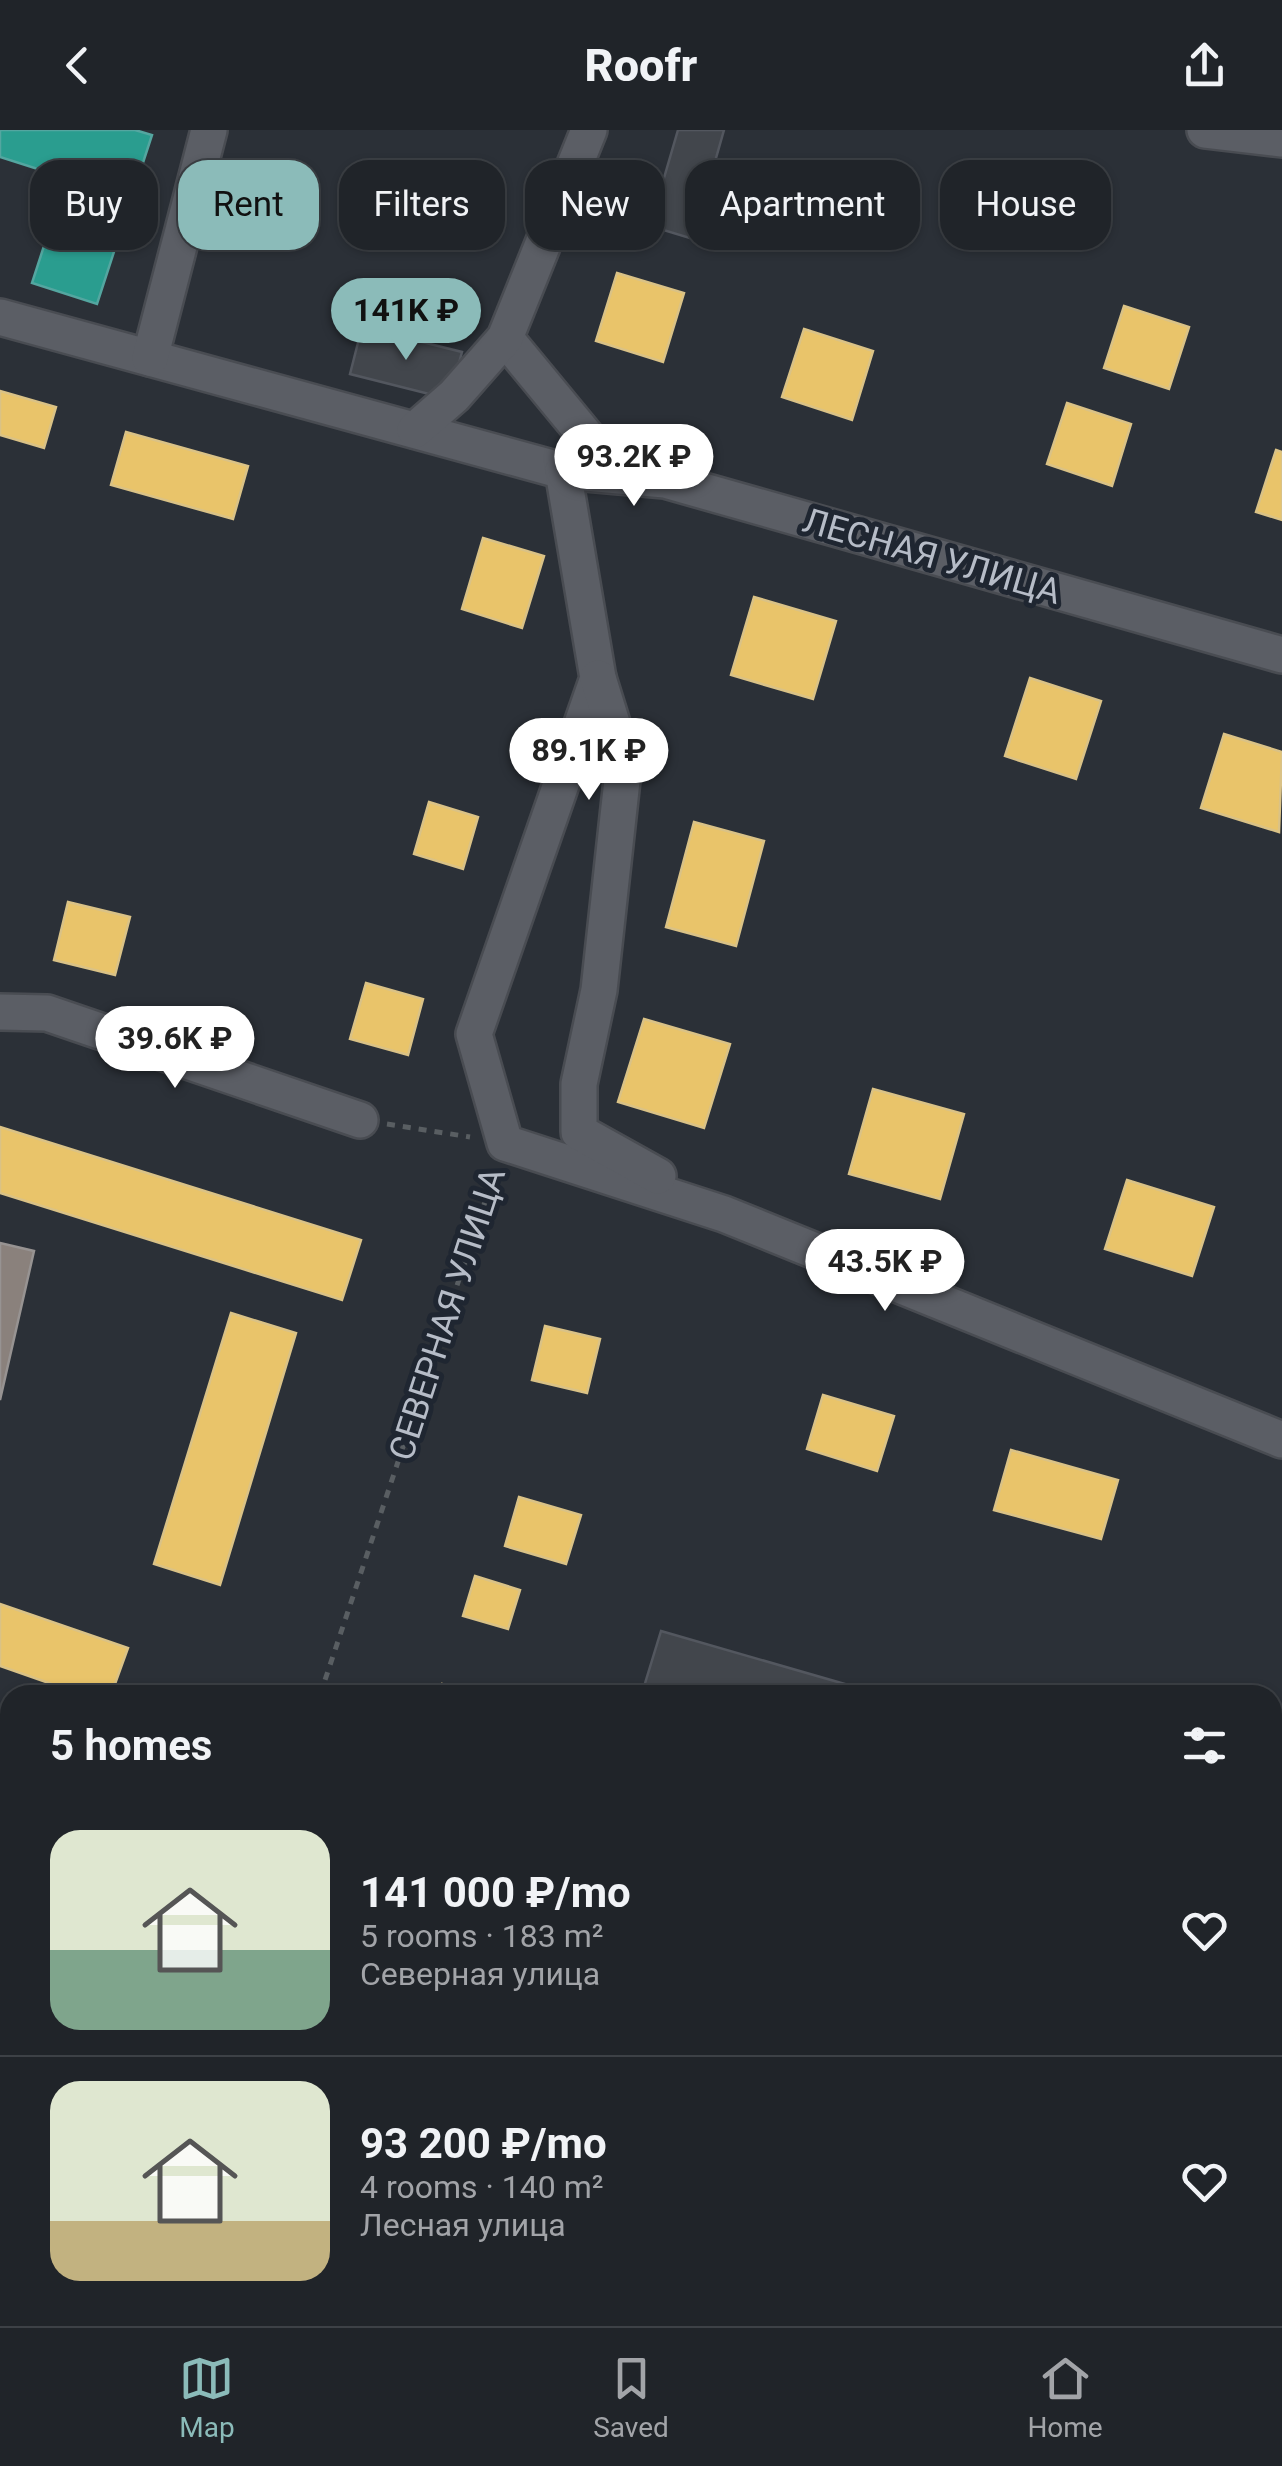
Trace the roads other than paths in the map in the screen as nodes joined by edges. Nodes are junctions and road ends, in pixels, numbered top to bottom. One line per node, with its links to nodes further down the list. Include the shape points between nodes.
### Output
1 (209, 130): 7 (street)
2 (589, 130): 6 (street)
3 (1204, 130): 4 (street)
4 (1282, 140)
5 (0, 316): 7 (street, ЛЕСНАЯ УЛИЦА)
6 (505, 338): 8 (street); 10 (street)
7 (150, 358): 8 (street, ЛЕСНАЯ УЛИЦА)
8 (415, 430): 9 (street, ЛЕСНАЯ УЛИЦА)
9 (563, 470): 10 (street, ЛЕСНАЯ УЛИЦА); 12 (street, СЕВЕРНАЯ УЛИЦА)
10 (618, 476): 11 (street, ЛЕСНАЯ УЛИЦА, via 665,480)
11 (1282, 655)
12 (598, 678): 15 (street, via 624,762 598,990 579,1084 579,1132); 15 (street, СЕВЕРНАЯ УЛИЦА, via 474,1034 504,1143)
13 (0, 1012): 14 (street, via 47,1013)
14 (360, 1120)
15 (724, 1214): 16 (street)
16 (1282, 1440)

